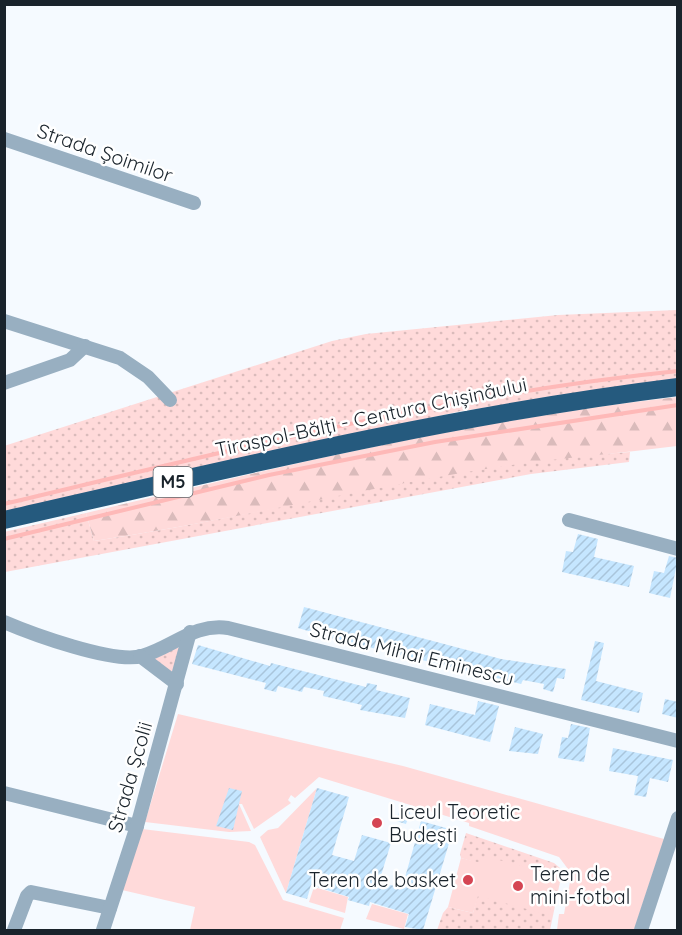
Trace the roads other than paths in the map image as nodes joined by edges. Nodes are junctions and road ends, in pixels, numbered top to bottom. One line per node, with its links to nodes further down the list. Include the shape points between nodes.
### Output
1 (4, 139): 2 (street, Strada Șoimilor)
2 (194, 203)
3 (4, 321): 4 (street)
4 (85, 346): 5 (street, via 70,360); 7 (street, via 120,358 148,377)
5 (4, 382)
6 (678, 387): 8 (highway, Tiraspol-Bălţi - Centura Chișinăului / M5, via 453,421 341,443)
7 (170, 400)
8 (4, 520)
9 (569, 520): 10 (street)
10 (678, 549)
11 (4, 622): 13 (street, via 69,646)
12 (190, 632): 13 (street, Strada Mihai Eminescu); 14 (street, Strada Școlii); 15 (street, Strada Mihai Eminescu, via 228,628)
13 (140, 656): 14 (street)
14 (177, 684): 18 (street, Strada Școlii)
15 (678, 741)
16 (4, 793): 18 (street)
17 (678, 818): 19 (street)
18 (137, 826): 20 (street, Strada Școlii)
19 (671, 862): 23 (street)
20 (110, 908): 21 (street, via 31,892); 22 (street, Strada Școlii)
21 (14, 930)
22 (103, 930)
23 (641, 930)

